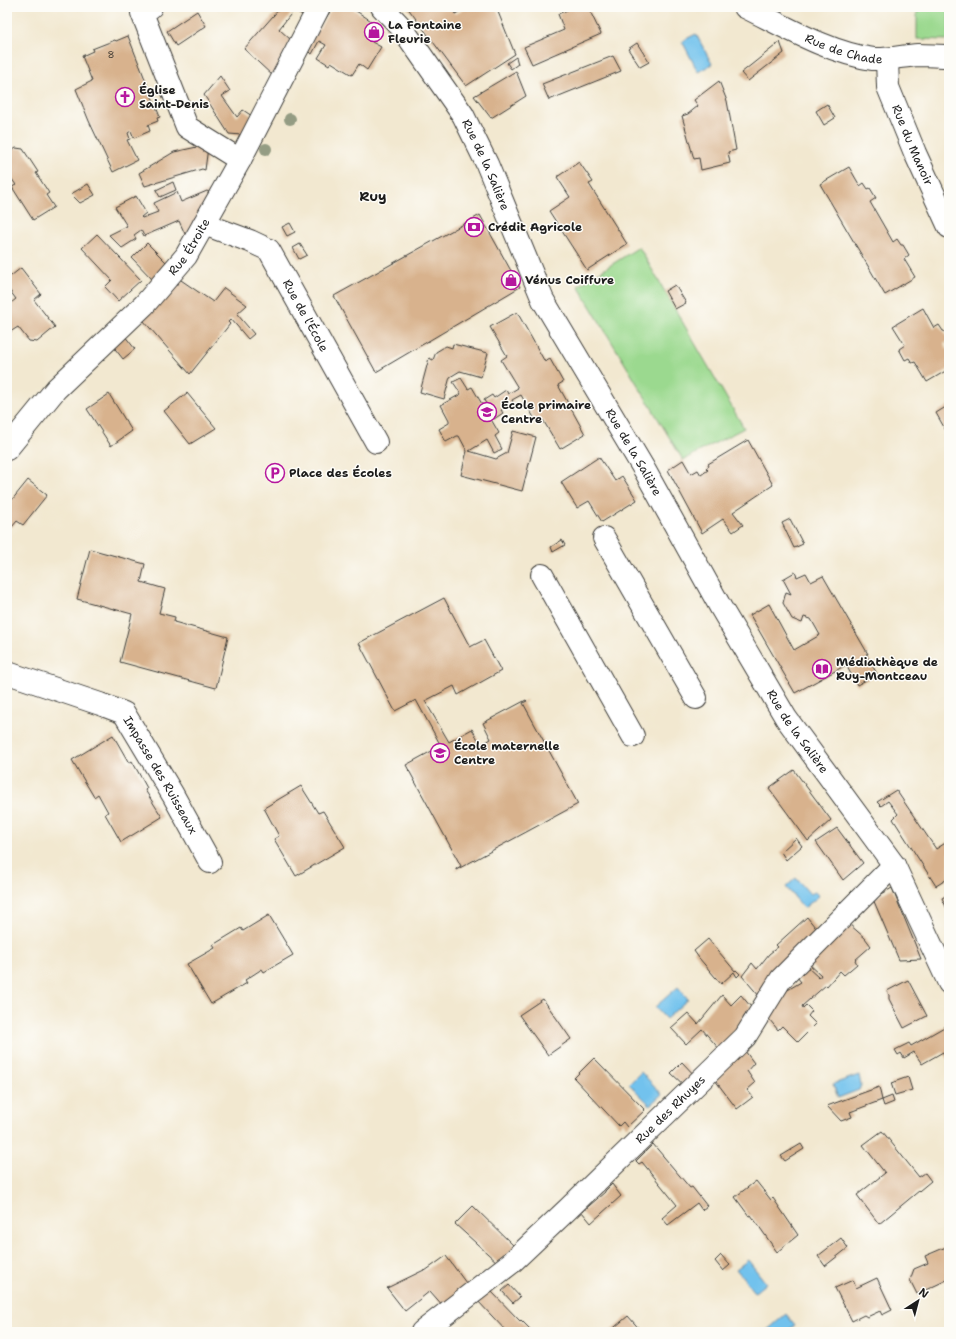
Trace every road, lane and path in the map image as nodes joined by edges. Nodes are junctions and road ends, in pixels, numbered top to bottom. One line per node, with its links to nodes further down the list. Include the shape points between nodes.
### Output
1 (151, 7): 7 (street, via 142,13 187,127)
2 (319, 7): 7 (street, Rue Étroite)
3 (382, 7): 18 (street, Rue de la Salière, via 402,28 463,116 487,164 543,300 644,469 786,718)
4 (745, 7): 6 (street, Rue de Chade, via 839,51)
5 (949, 56): 6 (street, Rue de Chade, via 920,55)
6 (887, 60): 9 (street, Rue du Manoir, via 888,87 914,153)
7 (240, 160): 8 (street, Rue Étroite)
8 (204, 224): 10 (street, Rue de l'École, via 269,250); 11 (street, Rue Étroite, via 186,256 144,305 56,389)
9 (949, 227)
10 (376, 442)
11 (7, 449)
12 (604, 538): 15 (street)
13 (542, 575): 16 (street)
14 (7, 672): 17 (street, Impasse des Ruisseaux, via 124,713)
15 (696, 698)
16 (633, 736)
17 (210, 862)
18 (894, 865): 19 (street, Rue de la Salière); 20 (street, Rue des Rhuyes, via 781,979 745,1037 511,1262)
19 (949, 983)
20 (422, 1332)

